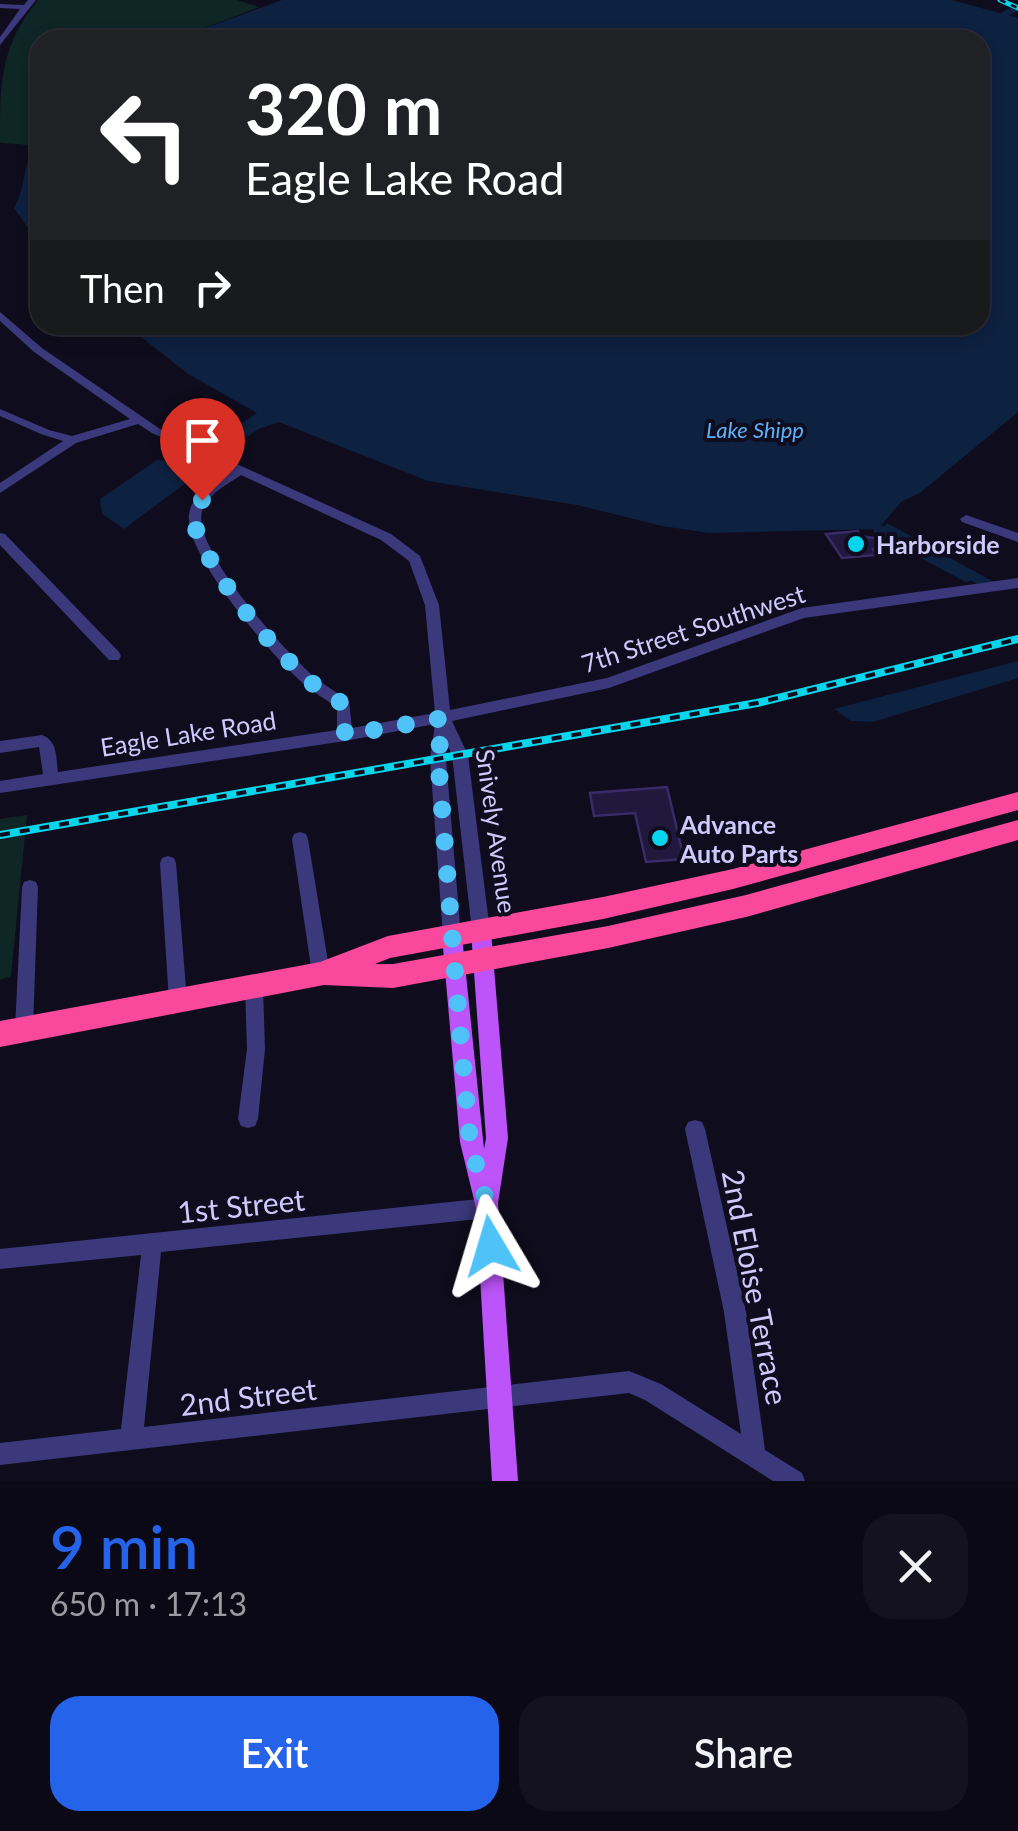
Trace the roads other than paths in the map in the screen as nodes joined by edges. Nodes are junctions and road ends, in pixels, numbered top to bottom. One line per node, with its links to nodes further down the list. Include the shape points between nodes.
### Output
1 (32, 0): 3 (street)
2 (0, 6): 3 (street)
3 (24, 8): 4 (street)
4 (0, 43)
5 (0, 314): 7 (street)
6 (0, 334): 7 (street)
7 (22, 338): 9 (street)
8 (0, 412): 10 (street)
9 (138, 420): 12 (street); 13 (street)
10 (20, 421): 11 (street); 12 (street)
11 (0, 428)
12 (72, 440): 14 (street)
13 (235, 468): 20 (street, via 386,537 416,559 432,605); 21 (street, via 198,505 193,520 201,543 237,601 302,674 344,705)
14 (0, 489)
15 (966, 519): 17 (street)
16 (0, 537): 19 (street)
17 (1018, 538)
18 (1018, 583): 20 (street, 7th Street Southwest, via 802,614 609,683)
19 (114, 656)
20 (443, 718): 21 (street, Eagle Lake Road); 30 (street, Snively Avenue, via 460,755); 31 (street, Snively Avenue, via 438,758)
21 (345, 735): 23 (street, Eagle Lake Road)
22 (0, 746): 23 (street, via 45,743)
23 (51, 780): 24 (street, Eagle Lake Road)
24 (0, 787)
25 (1018, 801): 30 (highway, via 733,879)
26 (1018, 830): 32 (highway, via 746,906)
27 (300, 839): 34 (street)
28 (168, 863): 36 (street)
29 (30, 887): 37 (street)
30 (481, 931): 31 (highway); 32 (main road, Snively Avenue)
31 (452, 936): 33 (main road, Snively Avenue); 34 (highway, via 388,947)
32 (483, 961): 33 (highway); 40 (main road, Snively Avenue, via 498,1138)
33 (454, 966): 34 (highway, via 394,976); 40 (main road, Snively Avenue, via 470,1142)
34 (320, 974): 35 (highway)
35 (254, 987): 36 (highway); 38 (street)
36 (178, 1001): 37 (highway)
37 (12, 1032)
38 (248, 1120)
39 (695, 1129): 46 (street, 2nd Eloise Terrace, via 735,1312)
40 (488, 1208): 41 (street, 1st Street); 43 (main road, Snively Avenue)
41 (152, 1244): 42 (street, 1st Street); 44 (street)
42 (0, 1259)
43 (502, 1398): 44 (street, 2nd Street); 46 (street, 2nd Street, via 629,1382); 47 (main road, Snively Avenue)
44 (131, 1440): 45 (street, 2nd Street)
45 (0, 1454)
46 (755, 1456): 48 (street, 2nd Street)
47 (505, 1481)
48 (794, 1481)

